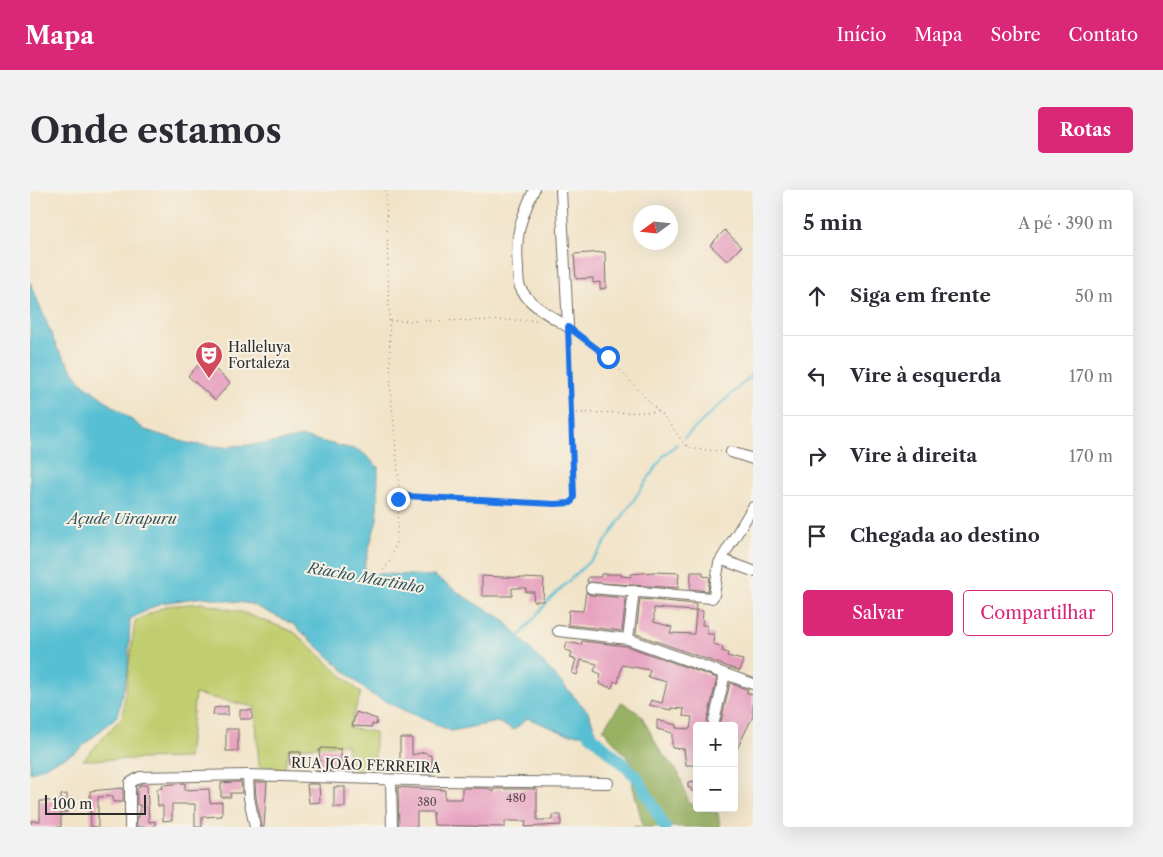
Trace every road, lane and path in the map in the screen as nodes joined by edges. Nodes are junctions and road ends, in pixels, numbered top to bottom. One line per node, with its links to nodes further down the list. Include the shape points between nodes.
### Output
1 (386, 190): 4 (path)
2 (534, 190): 6 (street, via 516,236 520,286 531,300)
3 (561, 190): 6 (street)
4 (390, 320): 5 (path); 11 (path, via 391,400)
5 (546, 322)
6 (568, 327): 7 (path, via 608,357); 8 (path)
7 (658, 412): 8 (path); 9 (path, via 688,447)
8 (571, 413): 11 (path, via 574,497 570,503)
9 (731, 452): 10 (street)
10 (753, 459)
11 (400, 497): 14 (path, via 393,550)
12 (753, 507): 13 (street)
13 (723, 560): 15 (street); 17 (street, via 718,568 713,597)
14 (383, 570)
15 (753, 571)
16 (591, 588): 17 (street)
17 (634, 591): 19 (street)
18 (558, 631): 19 (street)
19 (628, 639): 20 (street)
20 (725, 674): 21 (street); 22 (street)
21 (753, 684)
22 (714, 722)
23 (248, 774): 24 (street, RUA JOÃO FERREIRA); 26 (street, RUA JOÃO FERREIRA, via 140,777 131,781); 27 (street)
24 (391, 780): 25 (street, RUA JOÃO FERREIRA); 28 (street)
25 (608, 783)
26 (130, 827)
27 (255, 827)
28 (392, 827)

